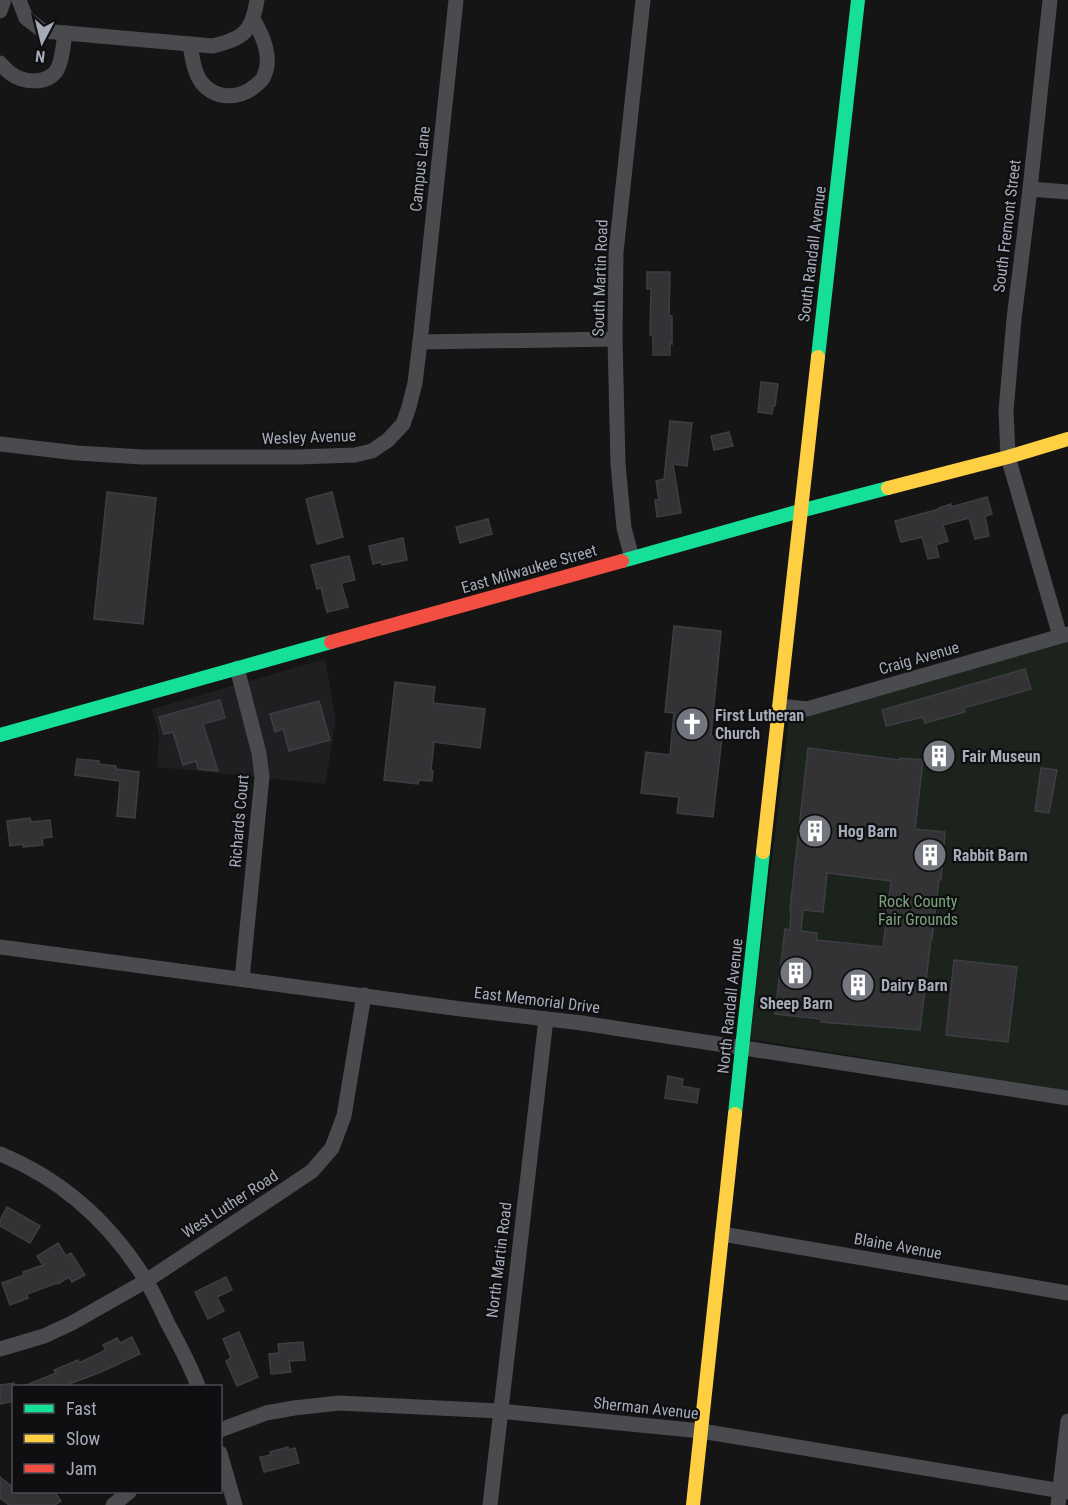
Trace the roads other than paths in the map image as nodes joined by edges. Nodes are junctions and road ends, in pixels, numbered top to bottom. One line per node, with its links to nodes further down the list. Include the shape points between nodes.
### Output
1 (4, 0): 8 (street)
2 (19, 0): 10 (street, via 26,18 43,31)
3 (257, 0): 9 (street)
4 (456, 0): 16 (street, Campus Lane)
5 (643, 0): 15 (street, South Martin Road, via 616,252)
6 (858, 0): 20 (street, South Randall Avenue)
7 (1050, 0): 13 (street, South Fremont Street)
8 (0, 11)
9 (253, 19): 11 (street, via 236,40 213,46); 11 (street, via 265,45 267,64 260,82 239,96 214,93 201,82)
10 (65, 33): 11 (street); 12 (street, via 62,57 49,77 36,81 19,78)
11 (190, 44)
12 (0, 63)
13 (1030, 189): 14 (street); 19 (street, South Fremont Street, via 1006,411)
14 (1068, 192)
15 (615, 339): 16 (street); 21 (street, South Martin Road, via 618,464 624,528)
16 (420, 342): 18 (street, Wesley Avenue, via 415,383 403,424 372,452 301,457 142,457)
17 (1068, 439): 19 (street, East Milwaukee Street)
18 (0, 444)
19 (1008, 457): 20 (street, East Milwaukee Street); 22 (street, South Fremont Street)
20 (800, 511): 21 (street, East Milwaukee Street); 24 (street, North Randall Avenue)
21 (632, 558): 23 (street, East Milwaukee Street)
22 (1064, 635): 24 (street, Craig Avenue, via 807,710)
23 (237, 668): 25 (street, East Milwaukee Street); 27 (street, Richards Court, via 262,777)
24 (780, 706): 30 (street, North Randall Avenue)
25 (0, 735)
26 (0, 947): 27 (street, East Memorial Drive)
27 (242, 979): 28 (street, East Memorial Drive)
28 (364, 995): 29 (street, East Memorial Drive); 34 (street, West Luther Road, via 344,1116 332,1148 312,1171)
29 (546, 1019): 30 (street, East Memorial Drive); 38 (street, North Martin Road)
30 (742, 1047): 31 (street, East Memorial Drive); 33 (street, North Randall Avenue)
31 (1068, 1098)
32 (0, 1154): 34 (street, via 50,1179 87,1210 128,1253)
33 (722, 1234): 35 (street, Blaine Avenue); 41 (street, North Randall Avenue)
34 (146, 1281): 36 (street, West Luther Road, via 72,1323); 37 (street)
35 (1068, 1293)
36 (0, 1349)
37 (198, 1385)
38 (499, 1412): 40 (street, Sherman Avenue, via 318,1404 266,1413); 41 (street, Sherman Avenue); 47 (street, North Martin Road)
39 (1068, 1421): 44 (street)
40 (222, 1429)
41 (701, 1431): 44 (street, Sherman Avenue); 48 (street, North Randall Avenue)
42 (222, 1460): 46 (street)
43 (127, 1493): 45 (street)
44 (1062, 1496)
45 (113, 1505)
46 (235, 1505)
47 (490, 1505)
48 (693, 1505)

